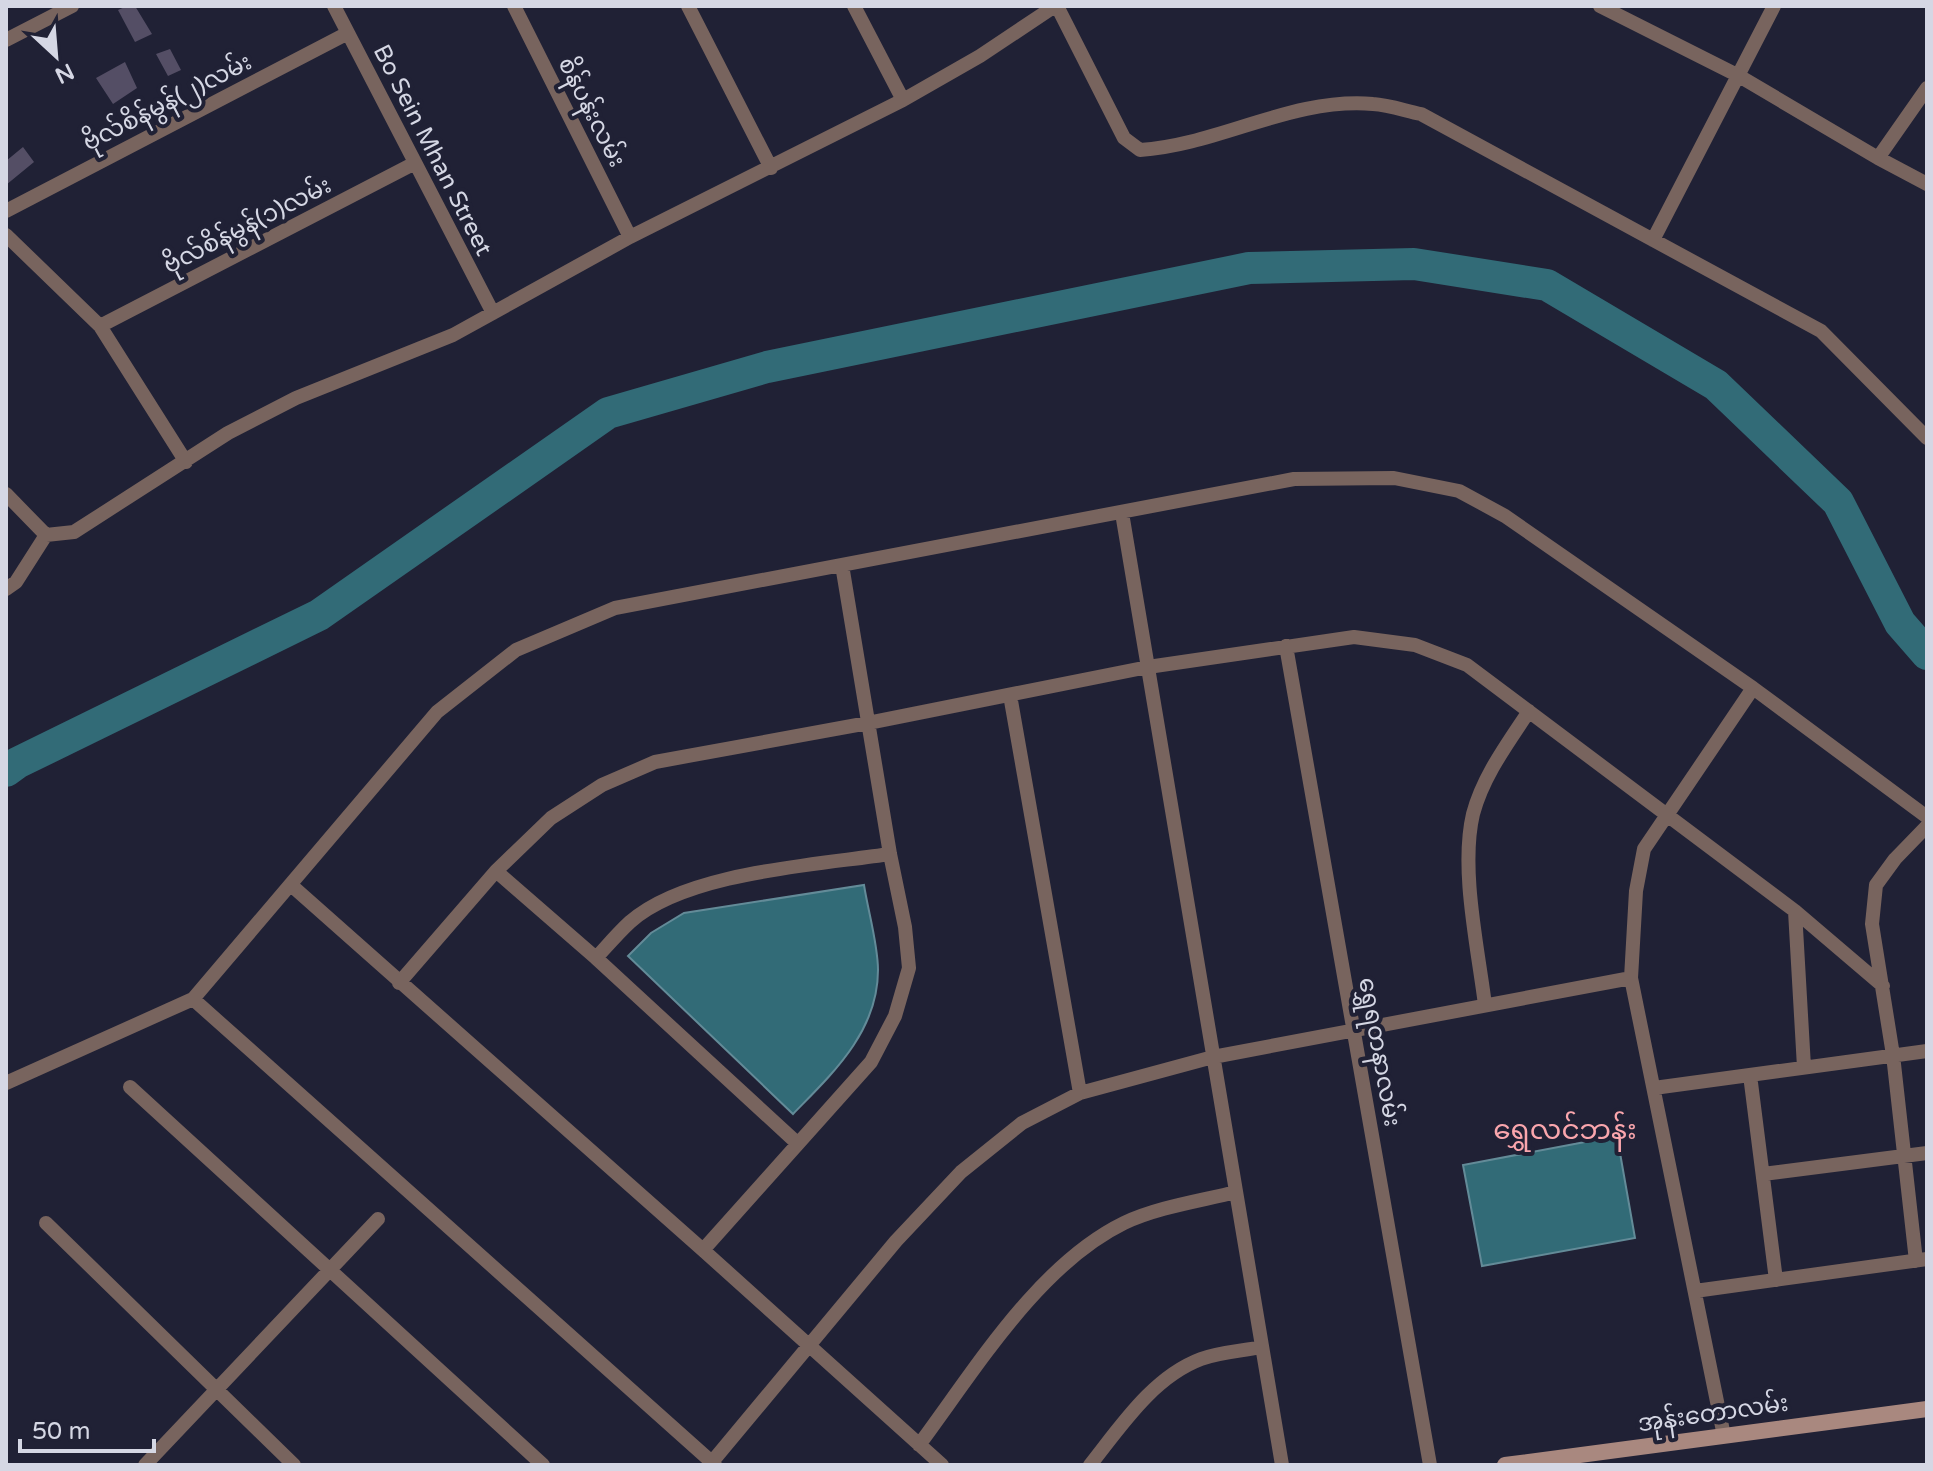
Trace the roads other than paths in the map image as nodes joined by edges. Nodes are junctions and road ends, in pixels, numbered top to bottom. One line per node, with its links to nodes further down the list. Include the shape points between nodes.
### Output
1 (72, 6): 10 (street)
2 (334, 6): 9 (street, Bo Sein Mhan Street)
3 (514, 6): 20 (street, စိန်ပန်းလမ်း)
4 (688, 6): 16 (street)
5 (854, 6): 13 (street)
6 (1056, 6): 13 (street); 21 (street, via 1124,138 1140,150 1270,117 1373,104 1421,114)
7 (1600, 6): 11 (street)
8 (1774, 6): 11 (street)
9 (348, 33): 15 (street, Bo Sein Mhan Street); 18 (street, ဗိုလ်စိန်မွန်(၂)လမ်း)
10 (6, 40)
11 (1739, 76): 14 (street); 21 (street)
12 (1927, 88): 14 (street)
13 (903, 100): 16 (street)
14 (1878, 158): 17 (street)
15 (415, 163): 22 (street, Bo Sein Mhan Street); 23 (street, ဗိုလ်စိန်မွန်(၁)လမ်း)
16 (771, 168): 20 (street)
17 (1927, 184)
18 (6, 211)
19 (6, 235): 23 (street)
20 (630, 237): 22 (street)
21 (1653, 240): 24 (street, via 1821,331)
22 (493, 313): 25 (street, via 453,335 296,398)
23 (100, 326): 25 (street)
24 (1927, 438)
25 (186, 462): 28 (street, via 74,532)
26 (6, 494): 28 (street)
27 (1122, 513): 29 (street); 32 (street); 33 (street, via 1294,479 1394,478 1459,491 1505,516)
28 (46, 535): 30 (street)
29 (842, 565): 36 (street); 42 (street, via 615,608 516,650 437,712)
30 (6, 589)
31 (1286, 646): 32 (street); 35 (street, via 1354,637 1415,645 1467,665); 50 (street, ရွှေရတနာလမ်း)
32 (1148, 667): 34 (street); 53 (street)
33 (1753, 688): 37 (street); 38 (street)
34 (1010, 695): 36 (street); 59 (street)
35 (1529, 711): 37 (street); 49 (street, via 1495,761 1473,814 1468,866)
36 (868, 723): 40 (street); 41 (street, via 655,762 602,785 551,818)
37 (1669, 815): 43 (street); 45 (street, via 1644,849)
38 (1927, 817)
39 (1927, 826): 47 (street, via 1876,885 1872,924)
40 (890, 854): 44 (street, via 724,879 670,897 632,920); 60 (street, via 909,968 895,1016 871,1062)
41 (496, 871): 44 (street); 46 (street)
42 (291, 885): 46 (street); 48 (street)
43 (1795, 911): 47 (street); 54 (street)
44 (596, 958): 60 (street)
45 (1631, 978): 49 (street); 58 (street)
46 (399, 983): 67 (street)
47 (1883, 986): 52 (street)
48 (193, 999): 56 (street); 78 (street)
49 (1485, 1005): 50 (street)
50 (1353, 1029): 53 (street); 85 (street, ရွှေရတနာလမ်း)
51 (1927, 1051): 52 (street)
52 (1893, 1055): 54 (street); 62 (street)
53 (1213, 1057): 59 (street); 64 (street)
54 (1804, 1067): 55 (street)
55 (1750, 1075): 58 (street); 63 (street)
56 (6, 1083)
57 (130, 1087): 69 (street)
58 (1654, 1088): 71 (street)
59 (1080, 1093): 72 (street, via 1022,1123 961,1172)
60 (797, 1143): 67 (street)
61 (1927, 1153): 62 (street)
62 (1904, 1156): 63 (street); 68 (street)
63 (1763, 1174): 70 (street)
64 (1236, 1192): 73 (street); 77 (street, via 1125,1223 1068,1259 1022,1308)
65 (378, 1219): 69 (street)
66 (46, 1223): 74 (street)
67 (703, 1250): 72 (street)
68 (1921, 1260): 70 (street)
69 (330, 1271): 74 (street); 81 (street)
70 (1776, 1280): 71 (street)
71 (1695, 1291): 76 (street)
72 (809, 1347): 77 (street); 78 (street)
73 (1262, 1347): 83 (street, via 1202,1359 1169,1375); 84 (street)
74 (216, 1388): 79 (street); 80 (street)
75 (1927, 1409): 76 (street, အုန်းတောလမ်း)
76 (1724, 1436): 86 (street, အုန်းတောလမ်း)
77 (919, 1445): 82 (street)
78 (714, 1463)
79 (145, 1465)
80 (294, 1465)
81 (543, 1465)
82 (942, 1465)
83 (1090, 1465)
84 (1282, 1465)
85 (1430, 1465)
86 (1505, 1465)

